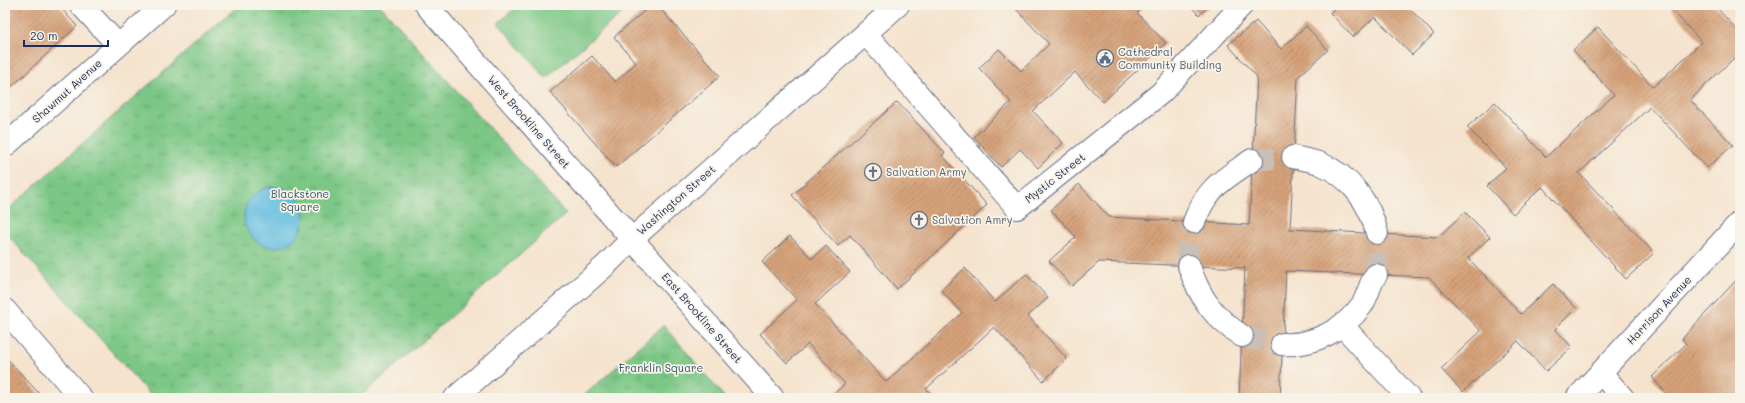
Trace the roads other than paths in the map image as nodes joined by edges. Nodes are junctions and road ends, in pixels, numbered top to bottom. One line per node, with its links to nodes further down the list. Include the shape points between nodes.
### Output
1 (81, 5): 7 (main road)
2 (164, 5): 7 (main road, Shawmut Avenue)
3 (426, 5): 14 (main road, West Brookline Street)
4 (898, 5): 6 (main road, Washington Street)
5 (1242, 5): 6 (main road, Mystic Street, via 1162,93 1017,208)
6 (866, 34): 14 (main road, Washington Street)
7 (118, 45): 8 (main road, Shawmut Avenue)
8 (5, 146)
9 (1294, 157): 13 (main road, via 1321,164 1341,175 1356,189 1363,200)
10 (1252, 160): 11 (main road, via 1217,184 1206,196)
11 (1194, 222)
12 (1740, 222): 21 (main road, Harrison Avenue)
13 (1377, 234)
14 (632, 239): 23 (main road, Washington Street); 24 (main road, East Brookline Street)
15 (1189, 266): 19 (main road, via 1203,299 1212,312)
16 (1376, 275): 18 (main road, via 1362,304)
17 (5, 310): 22 (main road)
18 (1342, 326): 20 (main road, via 1322,337 1302,343); 25 (main road)
19 (1242, 336)
20 (1282, 344)
21 (1600, 373): 26 (main road, Harrison Avenue); 27 (main road)
22 (81, 398)
23 (455, 398)
24 (773, 398)
25 (1409, 398)
26 (1577, 398)
27 (1623, 398)

